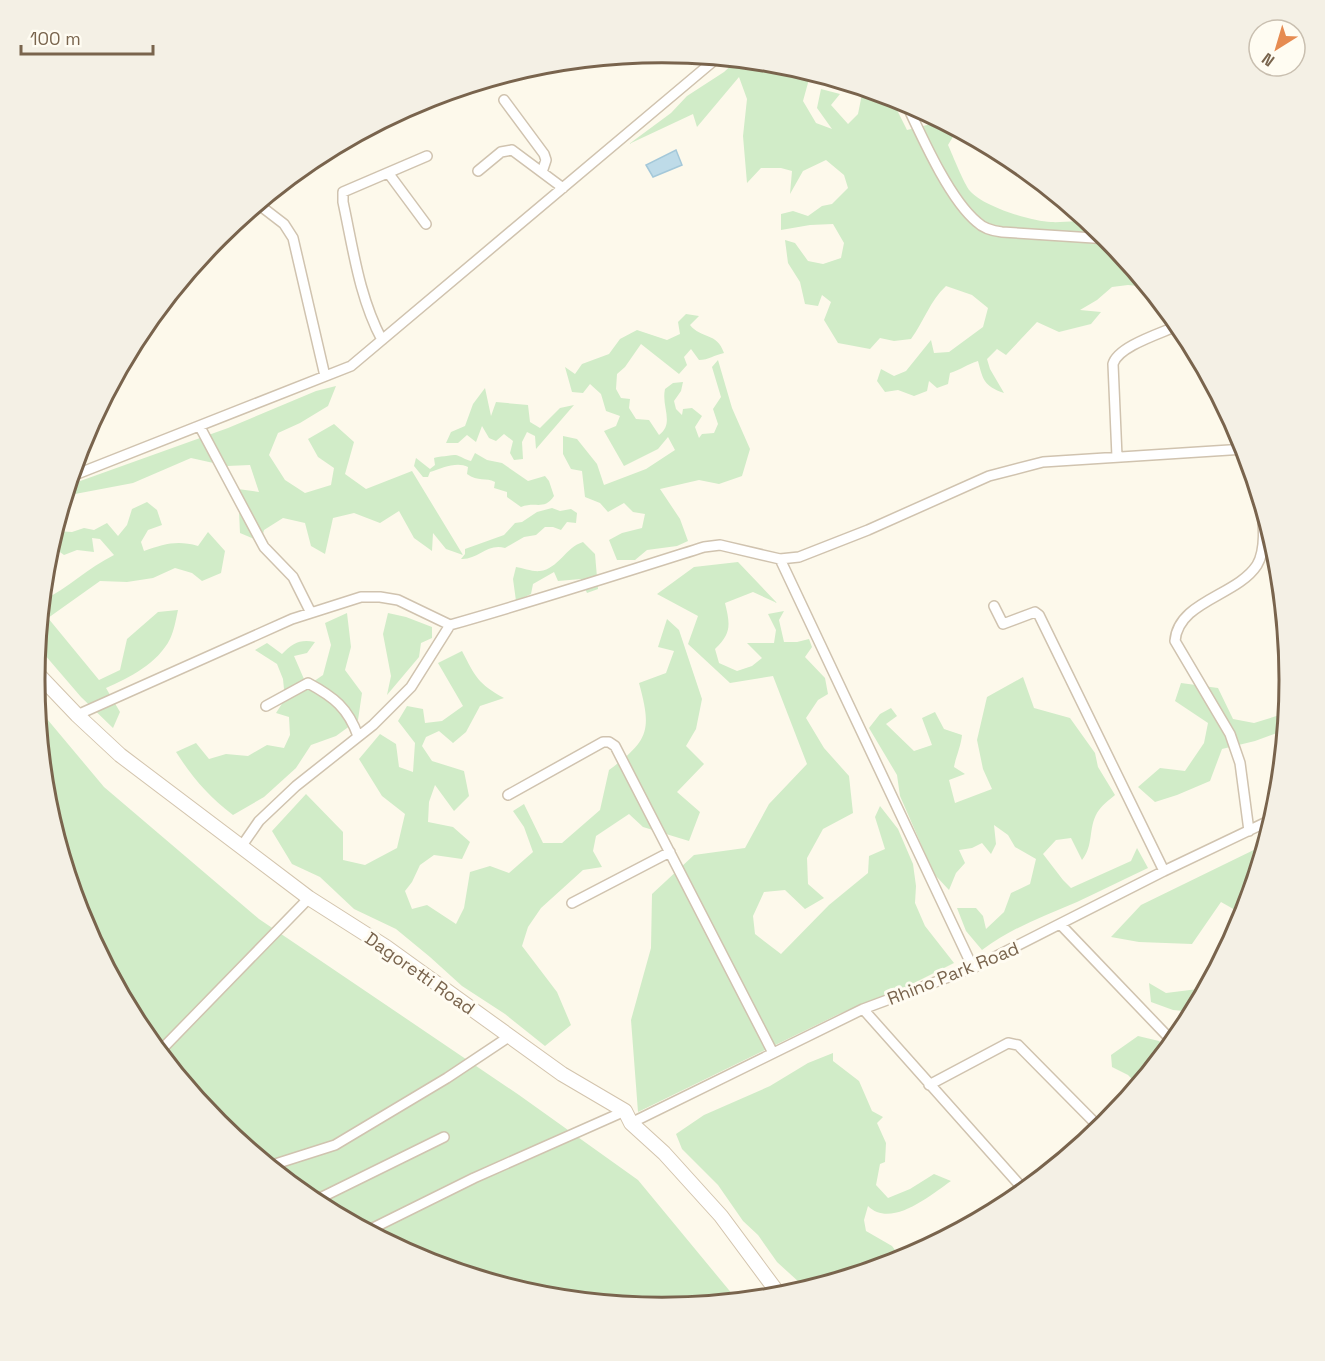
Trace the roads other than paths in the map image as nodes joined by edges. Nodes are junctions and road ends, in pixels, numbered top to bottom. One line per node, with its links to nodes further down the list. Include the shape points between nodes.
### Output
1 (709, 65): 8 (street)
2 (504, 100): 6 (street, via 544,154)
3 (913, 117): 11 (street, via 956,196 976,222 1002,232)
4 (427, 156): 7 (street)
5 (478, 171): 6 (street, via 507,150 517,152)
6 (542, 172): 8 (street)
7 (389, 174): 10 (street); 13 (street, via 343,192 366,302)
8 (563, 188): 13 (street)
9 (264, 209): 14 (street, via 284,224 293,238)
10 (426, 224)
11 (1093, 238)
12 (1170, 329): 17 (street, via 1123,351 1115,359)
13 (382, 340): 14 (street, via 351,366)
14 (325, 376): 15 (street)
15 (200, 427): 18 (street); 22 (street, via 264,547 293,577)
16 (1235, 450): 17 (street)
17 (1118, 457): 20 (street, via 1043,462 989,476 868,530 799,557)
18 (82, 472)
19 (1262, 535): 30 (street, via 1257,564 1237,584 1187,615 1175,641 1230,734 1240,763)
20 (780, 559): 23 (street, via 720,545 704,547); 37 (street)
21 (994, 606): 33 (street, via 1003,624 1035,612 1039,615)
22 (311, 613): 23 (street, via 361,597 380,597 398,600); 26 (street)
23 (450, 625): 27 (street, via 411,687)
24 (45, 682): 26 (main road, Dagoretti Road)
25 (266, 706): 27 (street, via 308,683 330,695 352,718)
26 (76, 715): 31 (main road, Dagoretti Road, via 120,755)
27 (358, 736): 31 (street, via 259,821)
28 (508, 795): 32 (street, via 609,742 620,753)
29 (1263, 824): 30 (street, Rhino Park Road)
30 (1249, 831): 33 (street, Rhino Park Road)
31 (242, 847): 34 (main road, Dagoretti Road)
32 (670, 852): 35 (street); 42 (street)
33 (1164, 871): 36 (street, Rhino Park Road)
34 (309, 898): 39 (main road, Dagoretti Road, via 386,947); 41 (street)
35 (572, 903)
36 (1061, 925): 37 (street, Rhino Park Road); 40 (street)
37 (973, 968): 38 (street, Rhino Park Road)
38 (863, 1009): 42 (street, Rhino Park Road); 43 (street)
39 (510, 1036): 44 (main road, Dagoretti Road); 47 (street, via 335,1145)
40 (1167, 1036)
41 (165, 1046)
42 (773, 1053): 44 (street, Rhino Park Road)
43 (929, 1085): 45 (street, via 1008,1043 1018,1044); 48 (street)
44 (628, 1117): 50 (street, Rhino Park Road, via 474,1178); 51 (main road, Dagoretti Road, via 721,1216)
45 (1094, 1122)
46 (444, 1137): 49 (street)
47 (278, 1163)
48 (1019, 1184)
49 (323, 1197)
50 (376, 1227)
51 (774, 1288)

